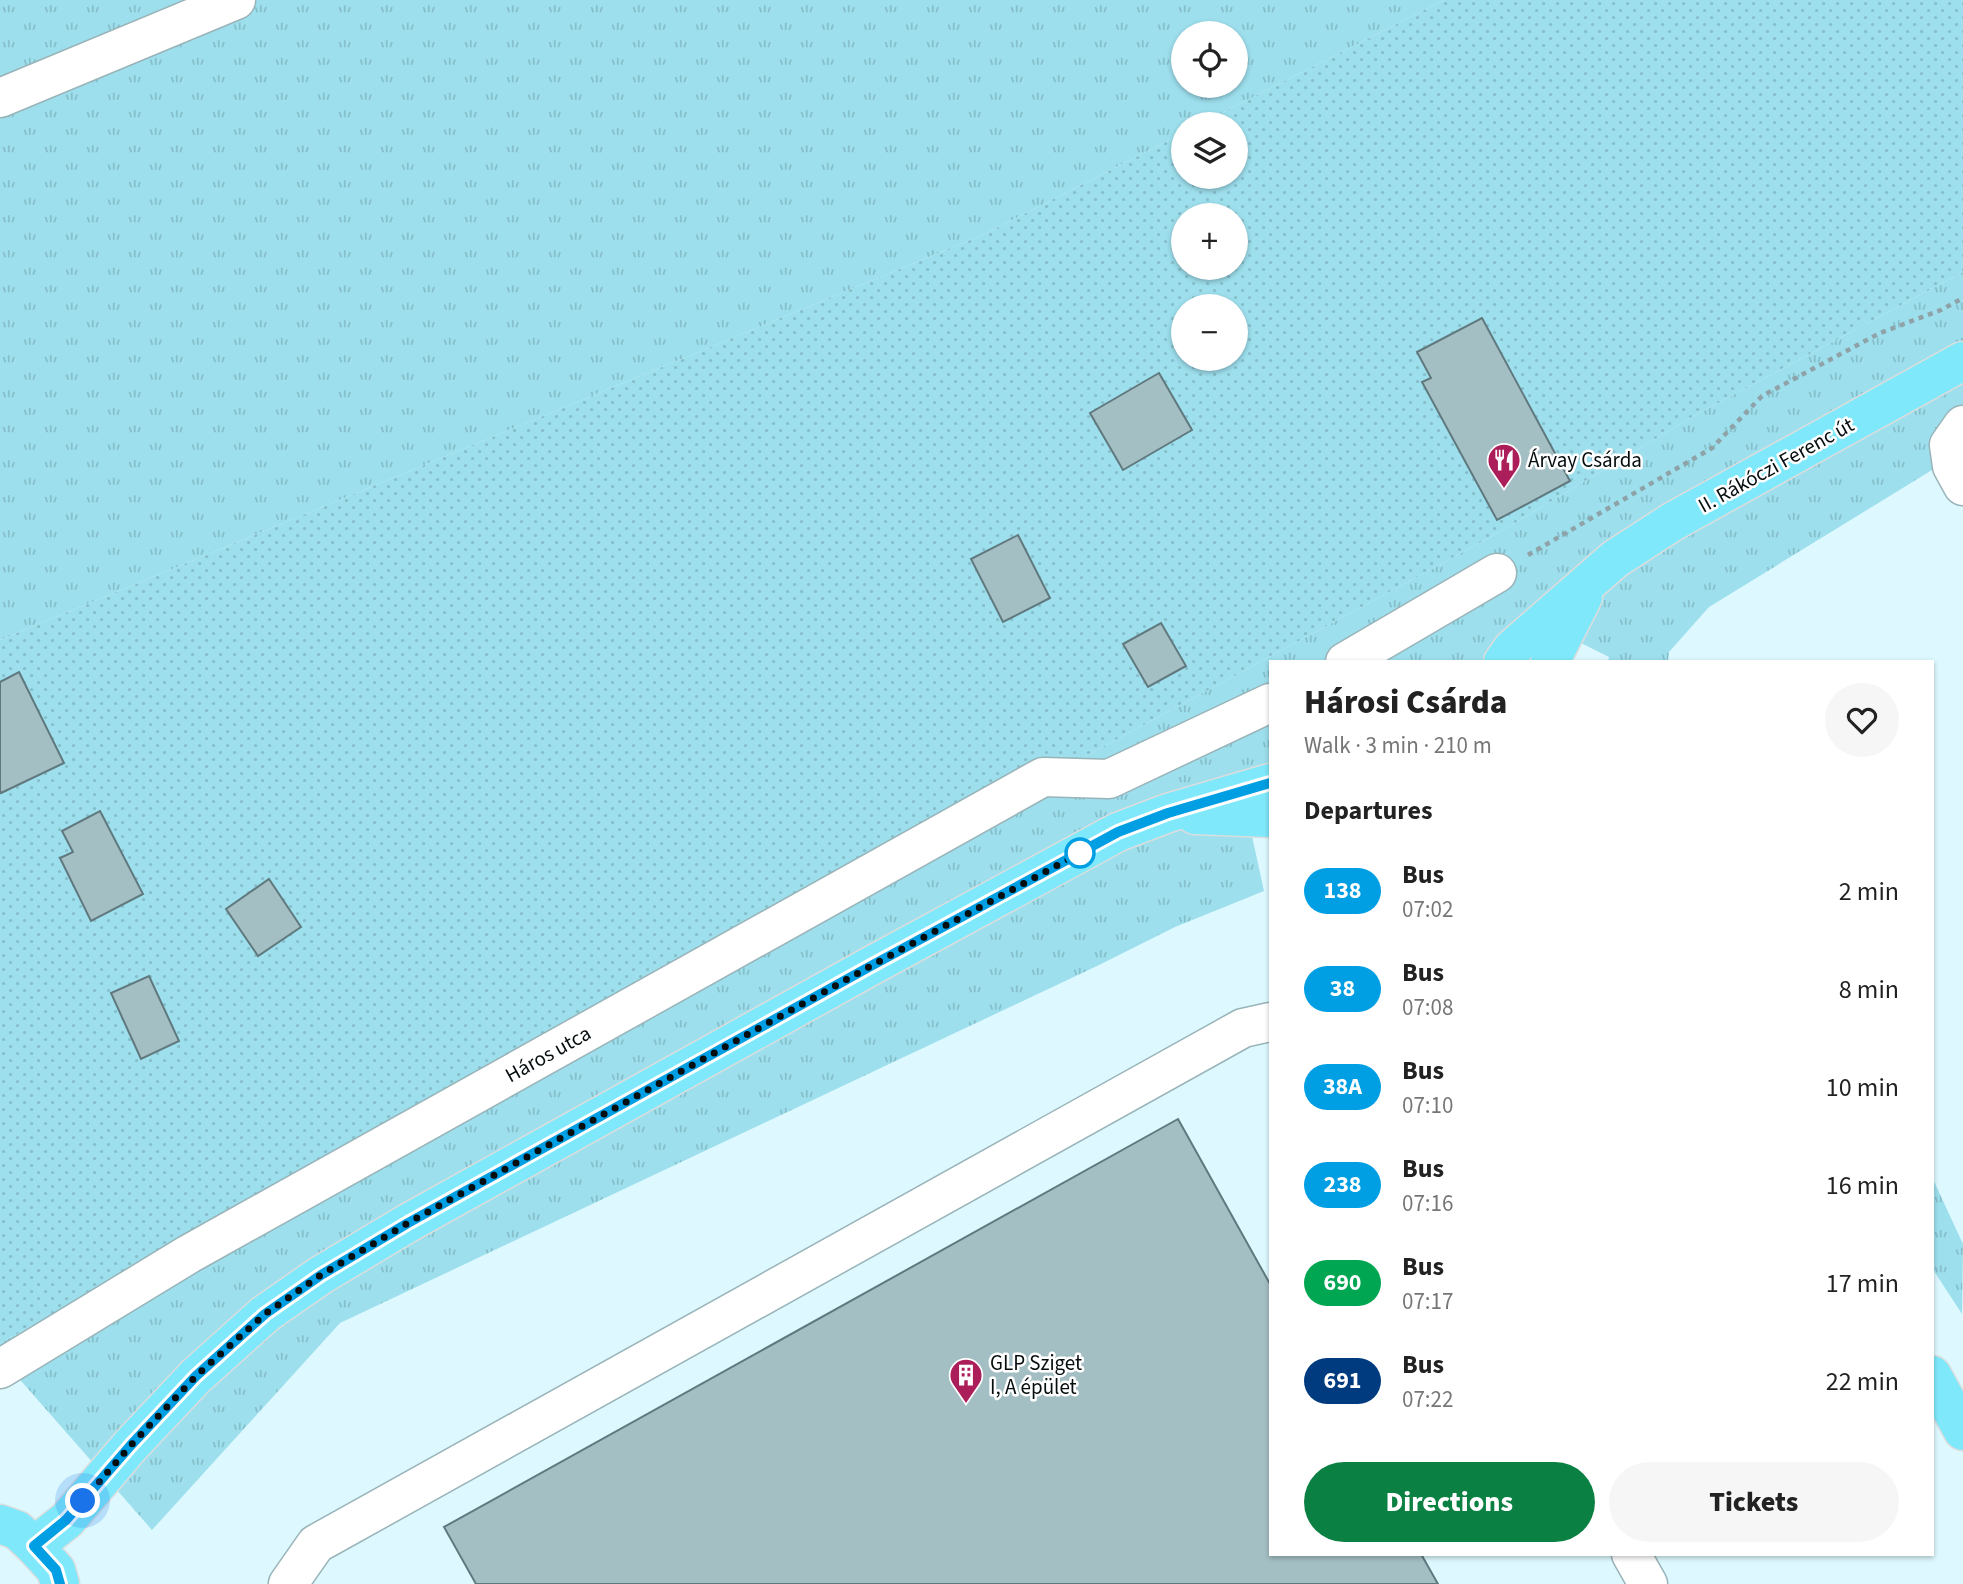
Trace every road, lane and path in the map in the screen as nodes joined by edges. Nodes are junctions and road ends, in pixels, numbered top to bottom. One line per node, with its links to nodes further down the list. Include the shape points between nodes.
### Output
1 (236, 0): 2 (street)
2 (0, 98)
3 (1963, 298): 7 (path, via 1880,332 1762,396 1712,448)
4 (1963, 361): 8 (main road, II. Rákóczi Ferenc út, via 1672,522)
5 (1963, 425): 6 (street, via 1950,445 1952,466)
6 (1963, 486)
7 (1497, 573): 9 (street)
8 (1593, 576): 10 (main road, II. Rákóczi Ferenc út); 11 (main road)
9 (1363, 657)
10 (1504, 660)
11 (1551, 660)
12 (1269, 703): 17 (street, Háros utca, via 1109,779 1043,777 188,1254)
13 (1269, 783): 14 (main road)
14 (1168, 813): 15 (main road); 21 (main road, via 1118,832 869,967 321,1275 265,1314 196,1376 66,1520)
15 (1269, 818)
16 (1269, 1022): 24 (street, via 1242,1028 316,1544)
17 (0, 1369)
18 (1934, 1379): 19 (main road)
19 (1963, 1431)
20 (0, 1524): 21 (main road, via 17,1530)
21 (34, 1546): 23 (main road, via 56,1570)
22 (1632, 1556): 25 (street)
23 (60, 1584)
24 (288, 1584)
25 (1648, 1584)

